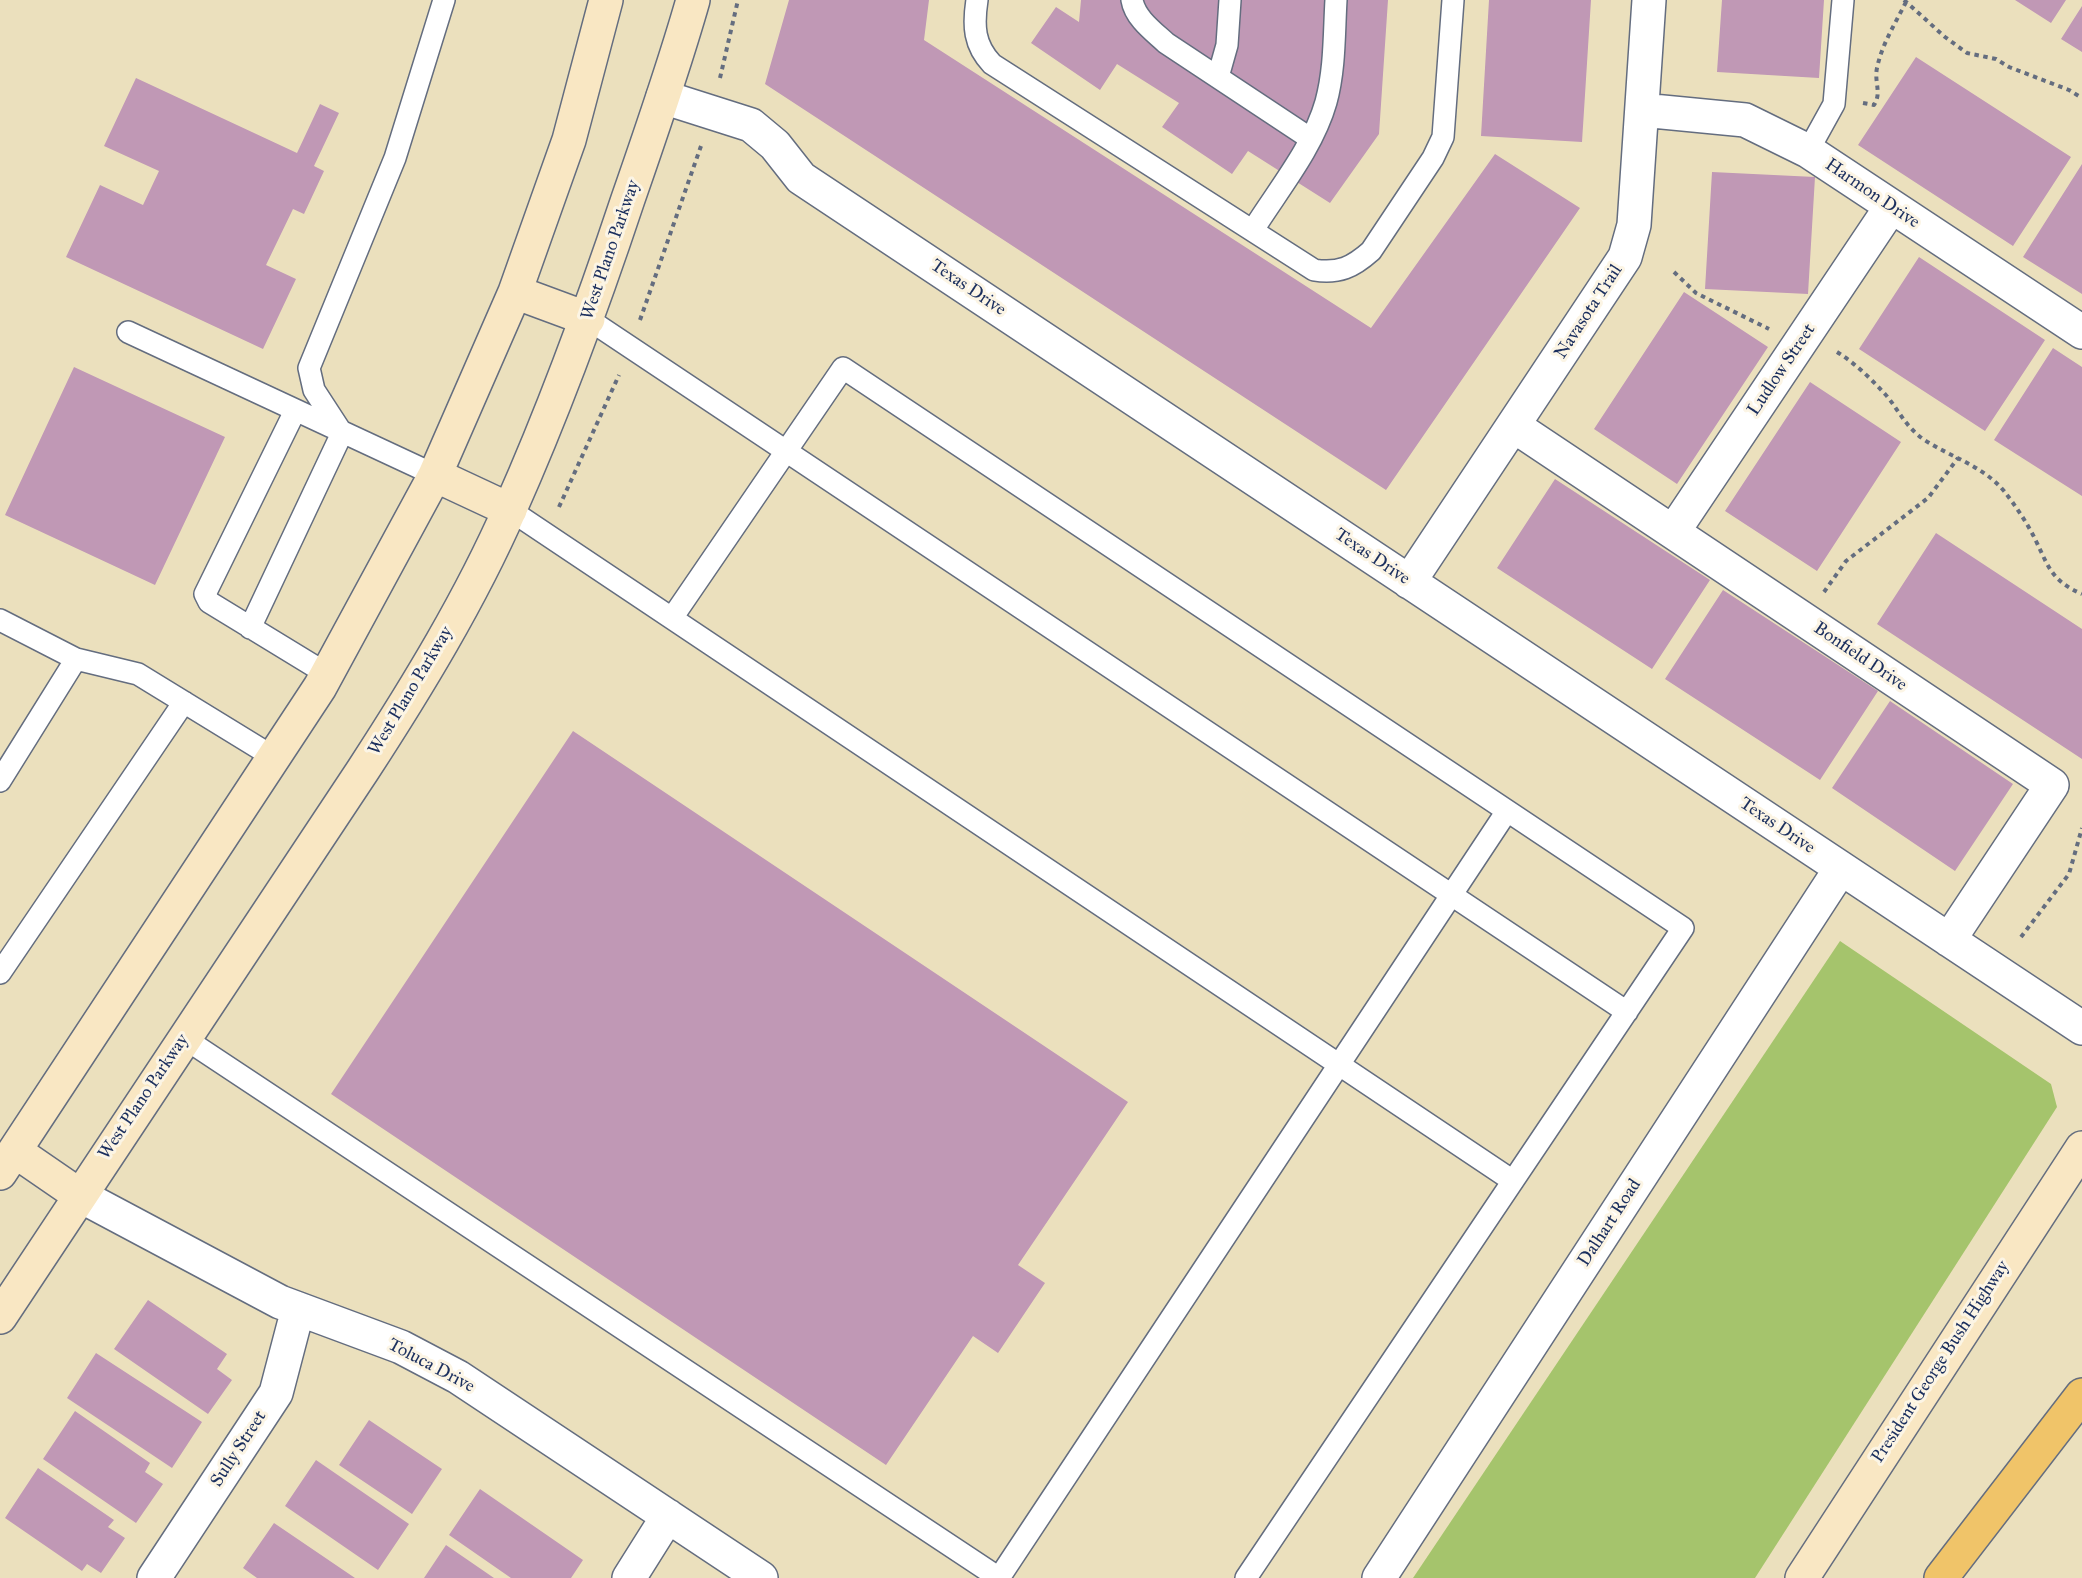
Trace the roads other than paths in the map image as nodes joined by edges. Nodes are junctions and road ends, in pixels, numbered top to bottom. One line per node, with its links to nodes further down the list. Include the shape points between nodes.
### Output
1 (444, 0): 24 (lane, via 395,158 309,368 314,390)
2 (606, 0): 18 (main road, via 570,140)
3 (693, 0): 12 (main road, West Plano Parkway)
4 (977, 0): 17 (lane, via 976,39 992,64)
5 (1132, 0): 11 (lane, via 1146,25)
6 (1230, 0): 11 (lane, via 1227,45)
7 (1336, 0): 14 (lane, via 1326,102)
8 (1453, 0): 17 (lane, via 1443,137 1371,251 1343,271 1314,270)
9 (1649, 0): 13 (street, Navasota Trail)
10 (1843, 0): 15 (lane, via 1834,104)
11 (1218, 77): 14 (lane)
12 (663, 97): 19 (main road, West Plano Parkway); 29 (street, Texas Drive, via 751,125 775,145 801,178)
13 (1642, 110): 15 (street, Harmon Drive, via 1745,120); 23 (street, Navasota Trail, via 1634,225 1625,257)
14 (1311, 139): 17 (lane)
15 (1808, 151): 16 (street, Harmon Drive)
16 (1891, 207): 21 (street, Harmon Drive); 28 (street, Ludlow Street)
17 (1253, 231)
18 (515, 292): 19 (main road); 26 (main road)
19 (588, 319): 25 (lane); 27 (main road, West Plano Parkway)
20 (128, 332): 22 (lane)
21 (2082, 332)
22 (295, 411): 24 (lane); 32 (lane, via 205,594 208,602)
23 (1514, 426): 28 (street, Bonfield Drive); 29 (street, Navasota Trail)
24 (342, 433): 26 (lane); 32 (lane)
25 (786, 452): 30 (lane); 38 (lane, via 843,368); 40 (lane)
26 (435, 476): 27 (main road); 34 (main road)
27 (510, 510): 30 (lane); 45 (main road, West Plano Parkway, via 405,706)
28 (1673, 532): 41 (street, Bonfield Drive, via 2052,785)
29 (1409, 582): 39 (street, Texas Drive)
30 (672, 618): 46 (lane)
31 (0, 620): 33 (lane)
32 (250, 628): 34 (lane)
33 (76, 658): 35 (lane, via 138,674); 37 (lane)
34 (327, 674): 36 (main road)
35 (184, 702): 36 (lane); 42 (lane)
36 (275, 758): 48 (main road)
37 (0, 781)
38 (1507, 811): 40 (lane); 43 (lane, via 1683,928)
39 (1841, 868): 41 (street, Texas Drive); 60 (street, Dalhart Road)
40 (1452, 894): 43 (lane); 46 (lane)
41 (1949, 940): 44 (street, Texas Drive)
42 (0, 973)
43 (1627, 1011): 49 (lane)
44 (2082, 1028)
45 (184, 1038): 50 (main road, West Plano Parkway); 58 (lane)
46 (1339, 1065): 49 (lane); 58 (lane)
47 (2082, 1148): 61 (main road, President George Bush Highway)
48 (5, 1154): 50 (main road)
49 (1513, 1181): 59 (lane)
50 (79, 1195): 51 (street, Toluca Drive); 52 (main road, West Plano Parkway)
51 (298, 1309): 54 (street, Toluca Drive, via 401,1347 458,1377); 55 (street, Sully Street, via 276,1393)
52 (0, 1317)
53 (2082, 1395): 62 (highway)
54 (668, 1516): 56 (street); 57 (street, Toluca Drive)
55 (154, 1578)
56 (628, 1578)
57 (761, 1578)
58 (999, 1578)
59 (1246, 1578)
60 (1379, 1578)
61 (1802, 1578)
62 (1941, 1578)

